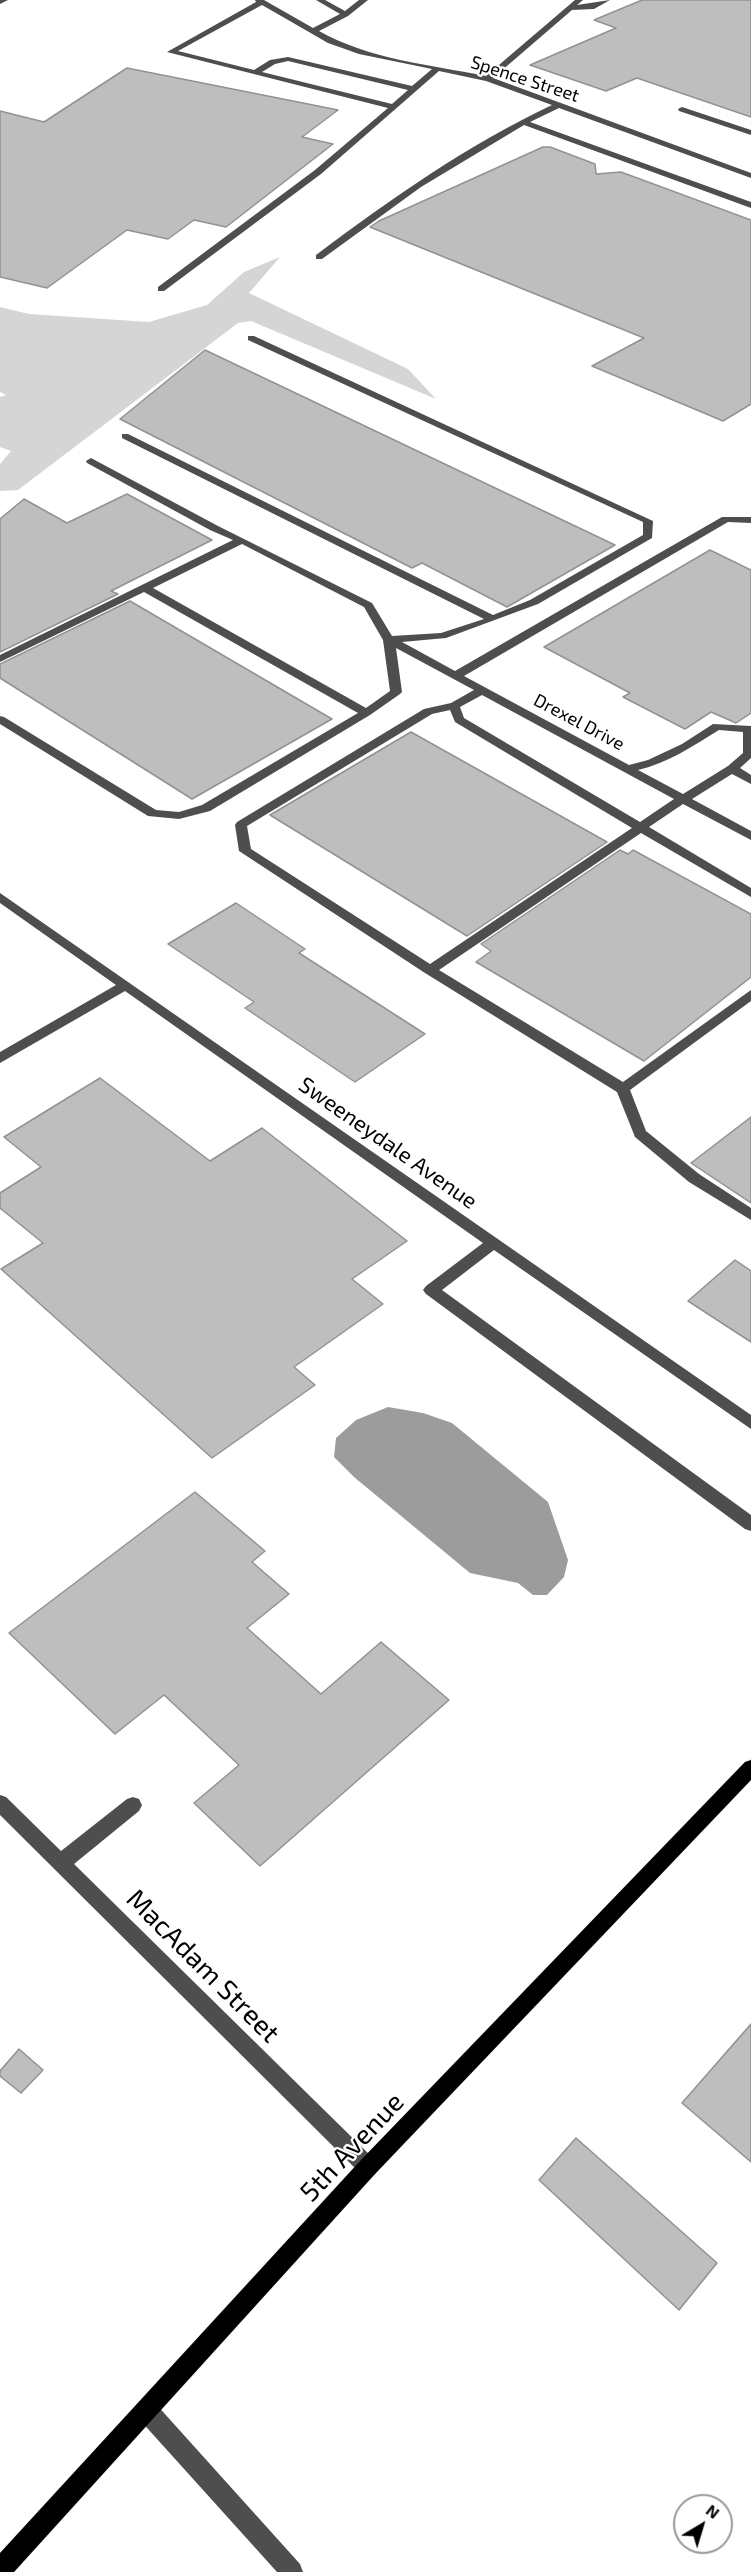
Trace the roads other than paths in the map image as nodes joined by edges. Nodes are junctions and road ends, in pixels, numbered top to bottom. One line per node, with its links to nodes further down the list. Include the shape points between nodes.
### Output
1 (4, 0): 7 (street)
2 (320, 0): 9 (street)
3 (364, 0): 9 (street)
4 (579, 0): 8 (street)
5 (606, 0): 8 (street, via 591,7)
6 (260, 1): 10 (street, Spence Street); 12 (street, via 171,52)
7 (0, 2)
8 (570, 8): 13 (street)
9 (345, 14): 10 (street)
10 (313, 31): 11 (street, Spence Street, via 362,52)
11 (437, 69): 13 (street, Spence Street); 14 (street)
12 (255, 73): 14 (street, via 288,58); 16 (street)
13 (488, 79): 15 (street, Spence Street)
14 (414, 89): 16 (street)
15 (559, 105): 18 (street); 20 (street, Spence Street)
16 (394, 107): 23 (street, via 318,172)
17 (682, 109): 19 (street)
18 (523, 122): 21 (street); 22 (street, via 470,152)
19 (751, 133)
20 (751, 176)
21 (751, 205)
22 (319, 257)
23 (161, 290)
24 (251, 338): 30 (street, via 648,521 648,536 534,602)
25 (125, 436): 30 (street)
26 (91, 461): 28 (street)
27 (751, 520): 33 (street, via 726,519)
28 (242, 540): 29 (street); 31 (street, via 368,605)
29 (145, 588): 32 (street); 36 (street)
30 (492, 619): 31 (street, via 442,636)
31 (389, 640): 33 (street, Drexel Drive); 36 (street, via 396,692)
32 (0, 659)
33 (455, 676): 34 (street, Drexel Drive)
34 (483, 690): 35 (street); 39 (street, Drexel Drive)
35 (454, 706): 43 (street, via 459,720); 47 (street, via 428,711 241,825 245,851)
36 (366, 713): 37 (street, via 206,808 189,816 171,817 152,813)
37 (0, 719)
38 (750, 730): 39 (street, via 717,726 652,763); 40 (street, via 749,754)
39 (628, 769): 42 (street, Drexel Drive)
40 (732, 769): 41 (street); 42 (street)
41 (751, 780)
42 (683, 799): 43 (street); 44 (street, Drexel Drive)
43 (642, 827): 45 (street); 47 (street)
44 (751, 836)
45 (751, 892)
46 (0, 897): 48 (street, Sweeneydale Avenue)
47 (430, 970): 51 (street)
48 (126, 985): 50 (street); 53 (street, Sweeneydale Avenue)
49 (751, 994): 51 (street)
50 (0, 1058)
51 (623, 1089): 52 (street, via 640,1134 694,1178)
52 (751, 1215)
53 (493, 1243): 54 (street, Sweeneydale Avenue); 55 (street, via 431,1290)
54 (751, 1423)
55 (751, 1524)
56 (751, 1768): 60 (main road, 5th Avenue)
57 (0, 1803): 59 (street, MacAdam Street)
58 (133, 1805): 59 (street)
59 (61, 1863): 60 (street, MacAdam Street)
60 (368, 2167): 61 (main road, 5th Avenue)
61 (147, 2411): 62 (main road, 5th Avenue); 63 (street)
62 (0, 2570)
63 (292, 2572)

